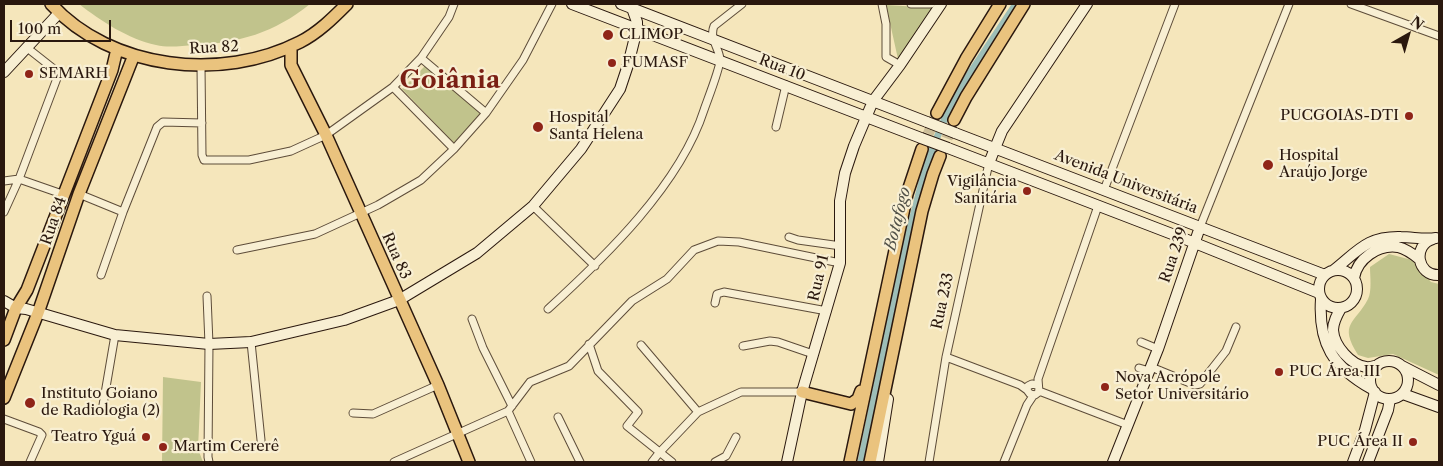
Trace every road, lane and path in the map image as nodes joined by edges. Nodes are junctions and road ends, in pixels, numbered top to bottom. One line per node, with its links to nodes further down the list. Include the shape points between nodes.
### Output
1 (50, 4): 20 (main road, Rua 82)
2 (347, 4): 24 (main road, Rua 82, via 313,35)
3 (454, 4): 29 (street)
4 (552, 4): 40 (street, via 523,60)
5 (572, 4): 21 (main road, Rua 10)
6 (621, 4): 19 (main road, Rua 10)
7 (742, 4): 23 (street, via 714,26)
8 (882, 4): 34 (street, via 886,57)
9 (911, 4): 10 (street)
10 (931, 4)
11 (941, 4): 34 (main road, Rua 91)
12 (993, 4): 30 (main road, via 967,44)
13 (1000, 4): 30 (main road)
14 (1024, 4): 44 (main road)
15 (1087, 4): 49 (main road, Rua 233, via 1002,130)
16 (1174, 4): 55 (street)
17 (1289, 4): 63 (street, Rua 239)
18 (1351, 4): 22 (street)
19 (632, 8): 21 (main road); 23 (main road, Rua 10)
20 (59, 14): 25 (main road); 26 (main road, Rua 82)
21 (638, 29): 31 (main road, Rua 10); 58 (main road, via 620,89 581,149)
22 (1439, 36)
23 (714, 40): 31 (street); 33 (main road, Rua 10)
24 (291, 46): 27 (main road, Rua 82); 32 (main road, Rua 83)
25 (26, 47): 36 (main road); 53 (street, via 58,73)
26 (117, 49): 28 (main road, Rua 82); 57 (main road, Rua 84)
27 (275, 53): 32 (main road, Rua 83); 35 (main road, Rua 82, via 246,61)
28 (134, 55): 35 (main road, Rua 82); 56 (main road, Rua 84)
29 (422, 58): 38 (street); 40 (street)
30 (966, 59): 41 (main road)
31 (725, 62): 33 (main road, via 743,63 776,74); 37 (main road, Rua 10); 71 (street, via 698,130 662,190)
32 (291, 65): 47 (main road, Rua 83)
33 (780, 65): 39 (main road, Rua 10)
34 (900, 65): 39 (main road, Rua 91)
35 (201, 66): 45 (street)
36 (4, 72)
37 (786, 85): 42 (main road, Rua 10); 46 (street)
38 (393, 87): 47 (street); 50 (street)
39 (873, 101): 42 (main road, Rua 91); 43 (main road, Rua 10)
40 (486, 113): 50 (street)
41 (937, 113)
42 (866, 117): 48 (main road, Rua 10); 67 (main road, Rua 91, via 845,173 840,202)
43 (916, 118): 49 (main road, Avenida Universitária, bridge)
44 (954, 120)
45 (202, 123): 47 (street, via 204,160 249,160 291,151); 61 (street, via 163,122 157,126)
46 (776, 127)
47 (326, 135): 62 (main road, Rua 83)
48 (921, 143): 51 (main road, Rua 10, bridge); 88 (main road)
49 (994, 148): 52 (main road, Rua 233); 55 (main road, Avenida Universitária)
50 (454, 149): 62 (street, via 421,180)
51 (944, 152): 52 (main road, Rua 10); 105 (main road, via 933,174 922,211)
52 (984, 162): 59 (main road); 99 (street, Rua 233)
53 (18, 179): 54 (street); 57 (street); 60 (street)
54 (4, 181)
55 (1104, 190): 63 (main road, Avenida Universitária)
56 (79, 194): 61 (street); 85 (main road, Rua 84)
57 (65, 195): 81 (main road, Rua 84, via 27,290)
58 (533, 206): 71 (street); 79 (main road, via 477,253)
59 (1098, 206): 66 (main road); 107 (street)
60 (4, 212)
61 (123, 212): 73 (street)
62 (361, 213): 68 (street, via 316,234); 79 (main road, Rua 83)
63 (1200, 227): 66 (main road, Rua 239); 72 (main road, Avenida Universitária)
64 (1438, 237): 69 (main road, via 1425,243); 72 (main road, via 1426,240 1377,239)
65 (790, 238): 67 (street)
66 (1193, 242): 77 (main road); 97 (main road, Rua 239)
67 (841, 246): 70 (main road, Rua 91)
68 (236, 250)
69 (1419, 259): 74 (main road, via 1424,270); 75 (main road, via 1400,248 1376,250 1359,264)
70 (840, 263): 84 (main road, Rua 91); 94 (street, via 739,242 718,241 694,250 667,279 632,301)
71 (595, 266): 83 (street)
72 (1329, 272): 75 (main road, via 1345,271); 77 (main road, via 1320,282)
73 (100, 275)
74 (1438, 276)
75 (1354, 278): 82 (main road, via 1356,297)
76 (206, 296): 93 (street)
77 (1320, 296): 82 (main road, via 1330,307); 108 (main road, via 1323,337 1333,358)
78 (4, 300): 81 (main road)
79 (399, 300): 91 (main road, via 344,320); 104 (main road, Rua 83)
80 (715, 303): 84 (street, via 717,294 724,292)
81 (16, 308): 85 (main road); 90 (main road, Rua 84)
82 (1341, 308): 100 (main road, via 1335,320 1334,338 1350,360 1368,368)
83 (548, 309)
84 (827, 311): 98 (main road, Rua 91)
85 (38, 313): 89 (main road); 111 (main road, Rua 84)
86 (472, 319): 115 (street)
87 (1236, 327): 103 (street, via 1226,350 1200,384)
88 (877, 334): 109 (main road, via 858,400 851,404 843,403); 138 (main road)
89 (114, 335): 93 (main road); 113 (street)
90 (4, 340)
91 (251, 342): 93 (main road); 124 (street)
92 (1141, 342): 97 (street)
93 (208, 344): 129 (street)
94 (590, 344): 115 (street, via 569,366 530,382); 126 (street, via 598,371 638,412 627,426)
95 (641, 345): 116 (street)
96 (743, 346): 98 (street, via 770,341)
97 (1158, 349): 103 (main road, Rua 239)
98 (813, 354): 109 (main road, Rua 91)
99 (946, 357): 107 (street); 141 (street, Rua 233)
100 (1378, 365): 101 (main road, via 1389,361); 108 (main road, via 1372,372)
101 (1402, 366): 106 (main road); 110 (main road, via 1408,380)
102 (1139, 368): 103 (street)
103 (1150, 369): 120 (main road, Rua 239)
104 (438, 384): 117 (street, via 373,414); 121 (main road, Rua 83)
105 (886, 384): 139 (main road); 140 (main road, via 888,401)
106 (1439, 384)
107 (1035, 389): 120 (street); 142 (street)
108 (1374, 391): 112 (main road); 123 (main road)
109 (802, 392): 116 (street, via 741,392); 137 (main road, Rua 91)
110 (1403, 394): 112 (main road); 114 (main road)
111 (4, 398)
112 (1390, 399): 125 (main road)
113 (103, 405)
114 (1439, 407)
115 (510, 409): 121 (street); 132 (street)
116 (698, 412): 126 (street)
117 (353, 413)
118 (558, 417): 133 (street)
119 (4, 419): 128 (street, via 42,435)
120 (1128, 425): 143 (main road, Rua 239)
121 (457, 435): 130 (street); 131 (main road, Rua 83)
122 (736, 437): 127 (street)
123 (1362, 437): 125 (main road); 144 (main road)
124 (261, 440)
125 (1375, 442): 145 (main road)
126 (659, 453): 134 (street); 135 (street)
127 (729, 459): 136 (street)
128 (30, 462)
129 (209, 462)
130 (394, 462)
131 (469, 462)
132 (531, 462)
133 (580, 462)
134 (652, 462)
135 (672, 462)
136 (715, 462)
137 (787, 462)
138 (850, 462)
139 (870, 462)
140 (878, 462)
141 (928, 462)
142 (1004, 462)
143 (1113, 462)
144 (1353, 462)
145 (1368, 462)

